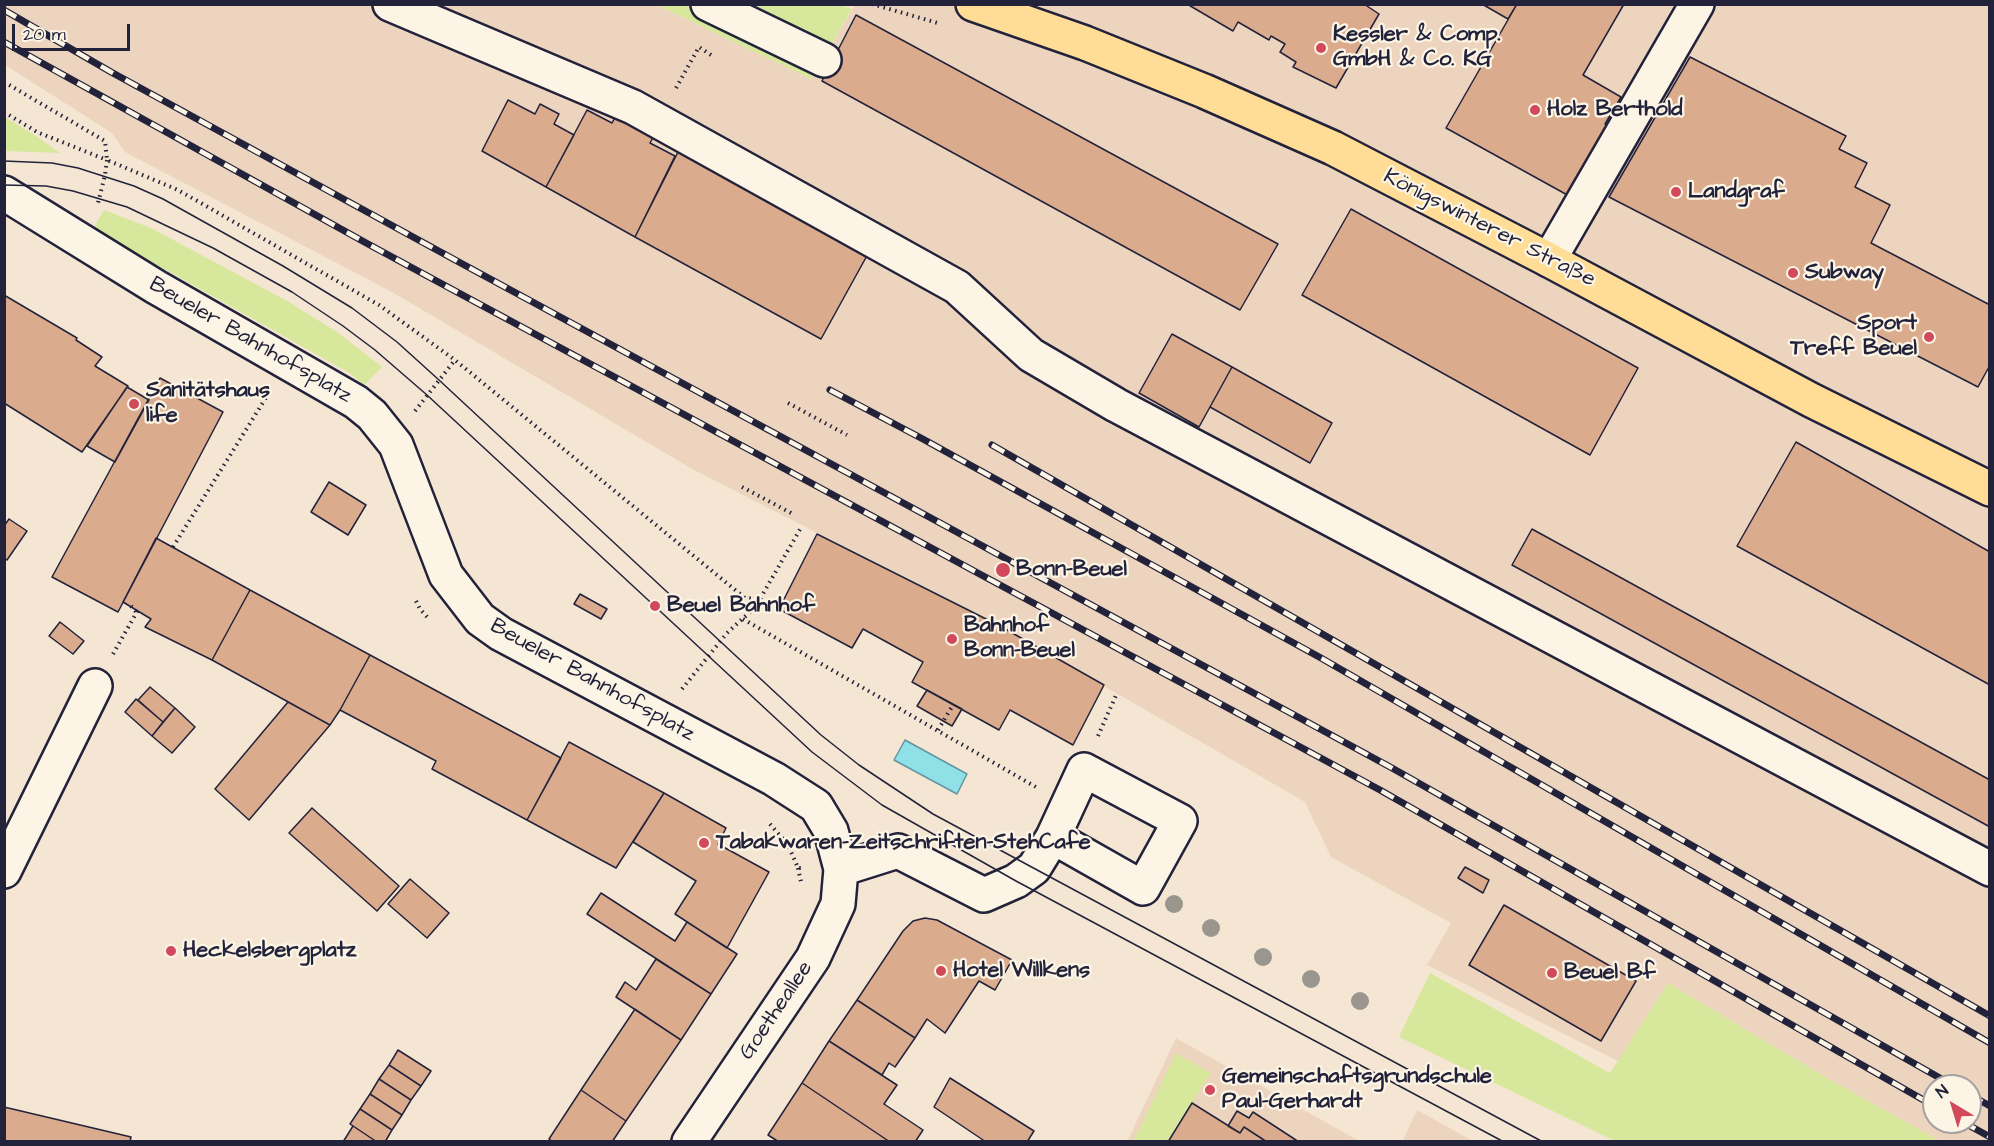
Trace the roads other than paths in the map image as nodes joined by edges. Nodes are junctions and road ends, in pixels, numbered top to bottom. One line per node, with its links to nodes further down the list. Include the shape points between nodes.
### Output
1 (390, 4): 12 (street, via 633,107 957,287 1031,355 1116,405)
2 (708, 4): 5 (street)
3 (973, 4): 7 (main road, Königswinterer Straße, via 1085,43 1322,143)
4 (1697, 4): 7 (street)
5 (824, 60)
6 (4, 193): 11 (street, Beueler Bahnhofsplatz, via 356,402 396,445 446,574 480,619 501,634 774,779 816,806 831,831)
7 (1549, 260): 8 (main road, Königswinterer Straße, via 1811,400)
8 (1989, 489)
9 (94, 686): 13 (street)
10 (1053, 837): 10 (street, via 1143,888 1180,821 1084,770); 11 (street, via 1034,868 984,895 898,851)
11 (842, 869): 14 (street, Goetheallee, via 838,904 813,958)
12 (1989, 869)
13 (4, 871)
14 (689, 1142)

